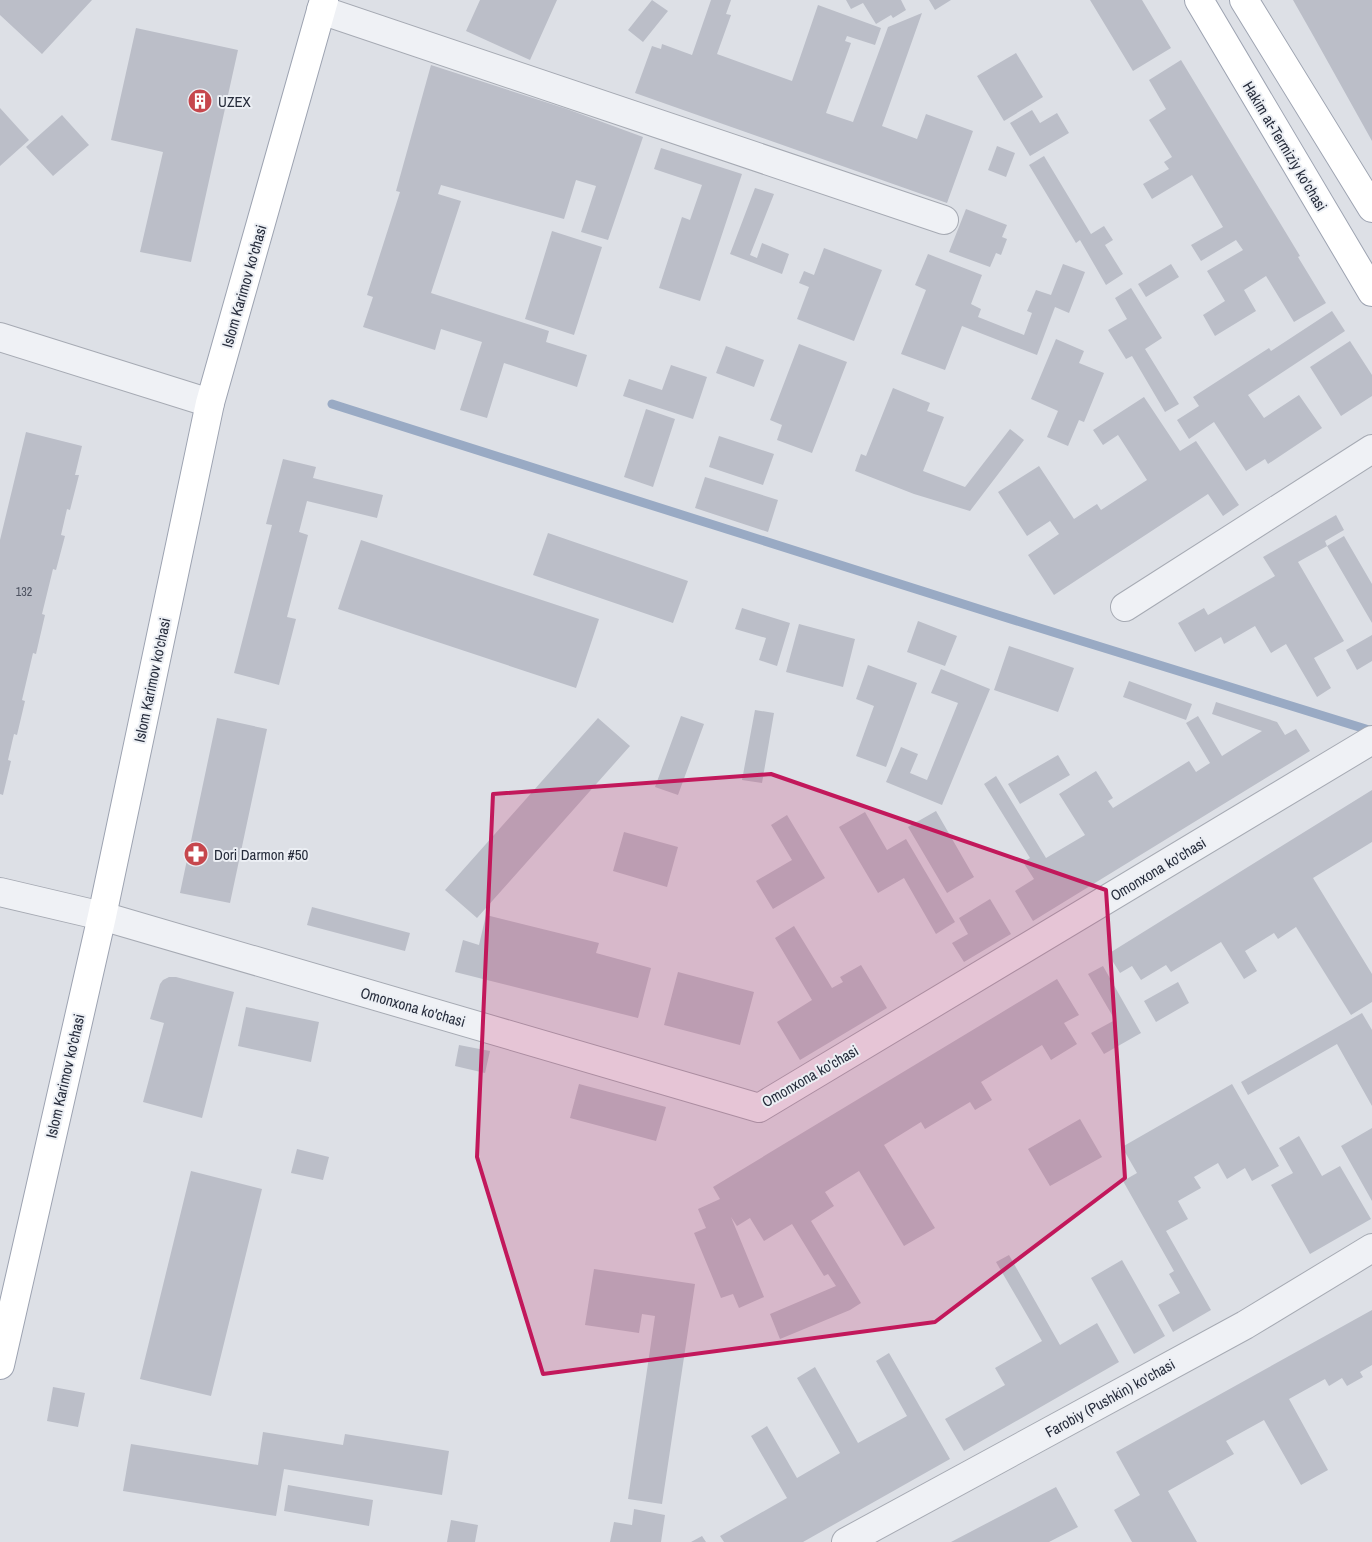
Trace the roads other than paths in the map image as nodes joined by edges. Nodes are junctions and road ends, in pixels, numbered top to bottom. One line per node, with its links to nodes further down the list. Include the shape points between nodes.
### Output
1 (1198, 0): 6 (main road, Hakim at-Termiziy ko'chasi)
2 (1244, 0): 4 (main road)
3 (322, 5): 5 (street); 8 (main road, Islom Karimov ko'chasi)
4 (1372, 208)
5 (944, 220)
6 (1372, 292)
7 (0, 337): 8 (street)
8 (210, 403): 13 (main road, Islom Karimov ko'chasi)
9 (1372, 449): 10 (street)
10 (1125, 607)
11 (1361, 747): 13 (street, Omonxona ko'chasi, via 759,1108)
12 (0, 892): 13 (street, Omonxona ko'chasi)
13 (102, 916): 15 (main road, Islom Karimov ko'chasi)
14 (1372, 1248): 16 (street, Farobiy (Pushkin) ko'chasi, via 1245,1325)
15 (0, 1365)
16 (846, 1542)

